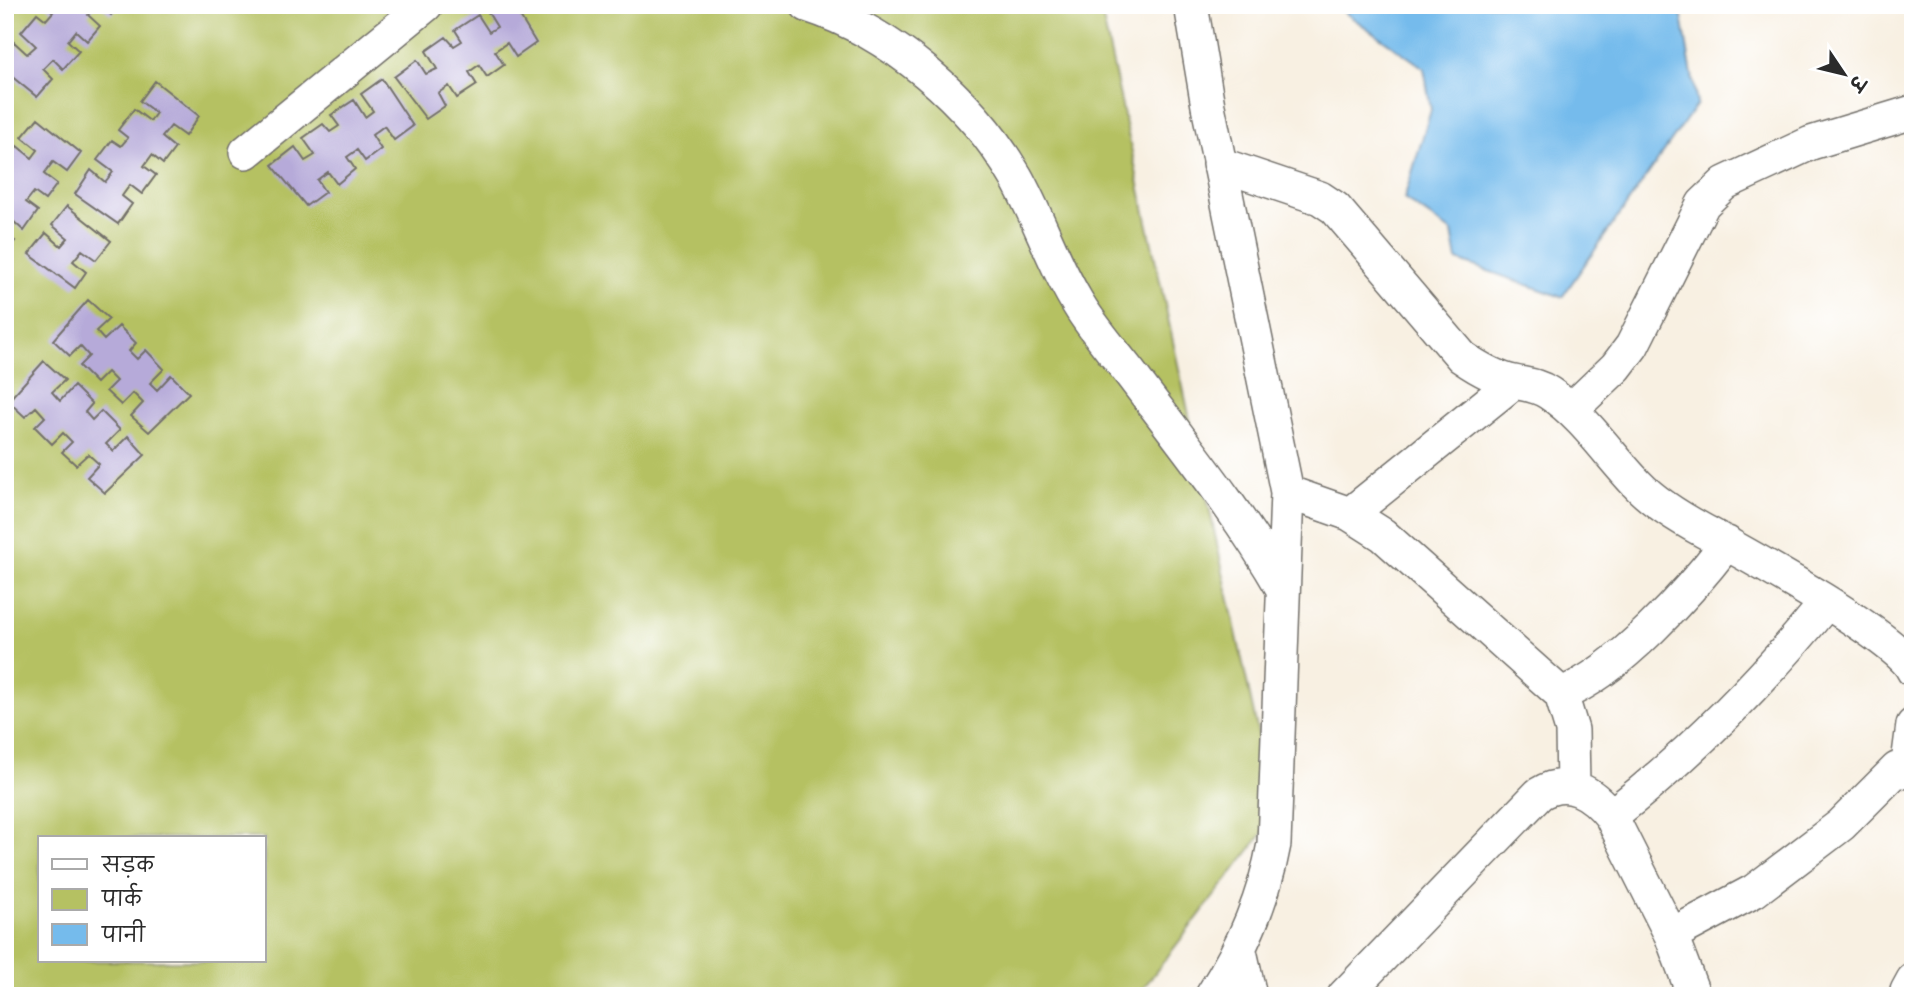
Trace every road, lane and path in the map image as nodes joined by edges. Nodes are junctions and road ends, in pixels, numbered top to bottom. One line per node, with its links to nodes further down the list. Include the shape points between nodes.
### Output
1 (426, 5): 5 (street)
2 (807, 5): 12 (street, via 866,31 907,59 949,93 993,141 1017,179 1082,310 1255,539)
3 (1191, 5): 6 (street)
4 (1913, 112): 8 (street, via 1811,143 1726,183 1703,204 1632,346)
5 (246, 152)
6 (1219, 164): 7 (street, via 1320,198 1335,208 1462,357); 9 (street)
7 (1514, 382): 8 (street, via 1530,383); 10 (street)
8 (1572, 410): 11 (street, via 1639,487)
9 (1287, 492): 10 (street); 12 (street)
10 (1350, 514): 15 (street, via 1404,552)
11 (1727, 543): 13 (street); 15 (street, via 1674,606 1596,675)
12 (1283, 589): 21 (street, via 1274,844 1269,873)
13 (1826, 603): 14 (street, via 1895,650); 19 (street, via 1718,725)
14 (1913, 670)
15 (1561, 694): 18 (street, via 1572,730)
16 (1913, 725): 17 (street)
17 (1910, 772): 20 (street, via 1897,769 1886,777 1841,825 1754,891)
18 (1573, 787): 19 (street, via 1599,801); 24 (street, via 1558,785 1539,794)
19 (1611, 816): 20 (street)
20 (1671, 935): 25 (street)
21 (1240, 951): 22 (street); 23 (street)
22 (1212, 996)
23 (1250, 996)
24 (1344, 996)
25 (1694, 996)

